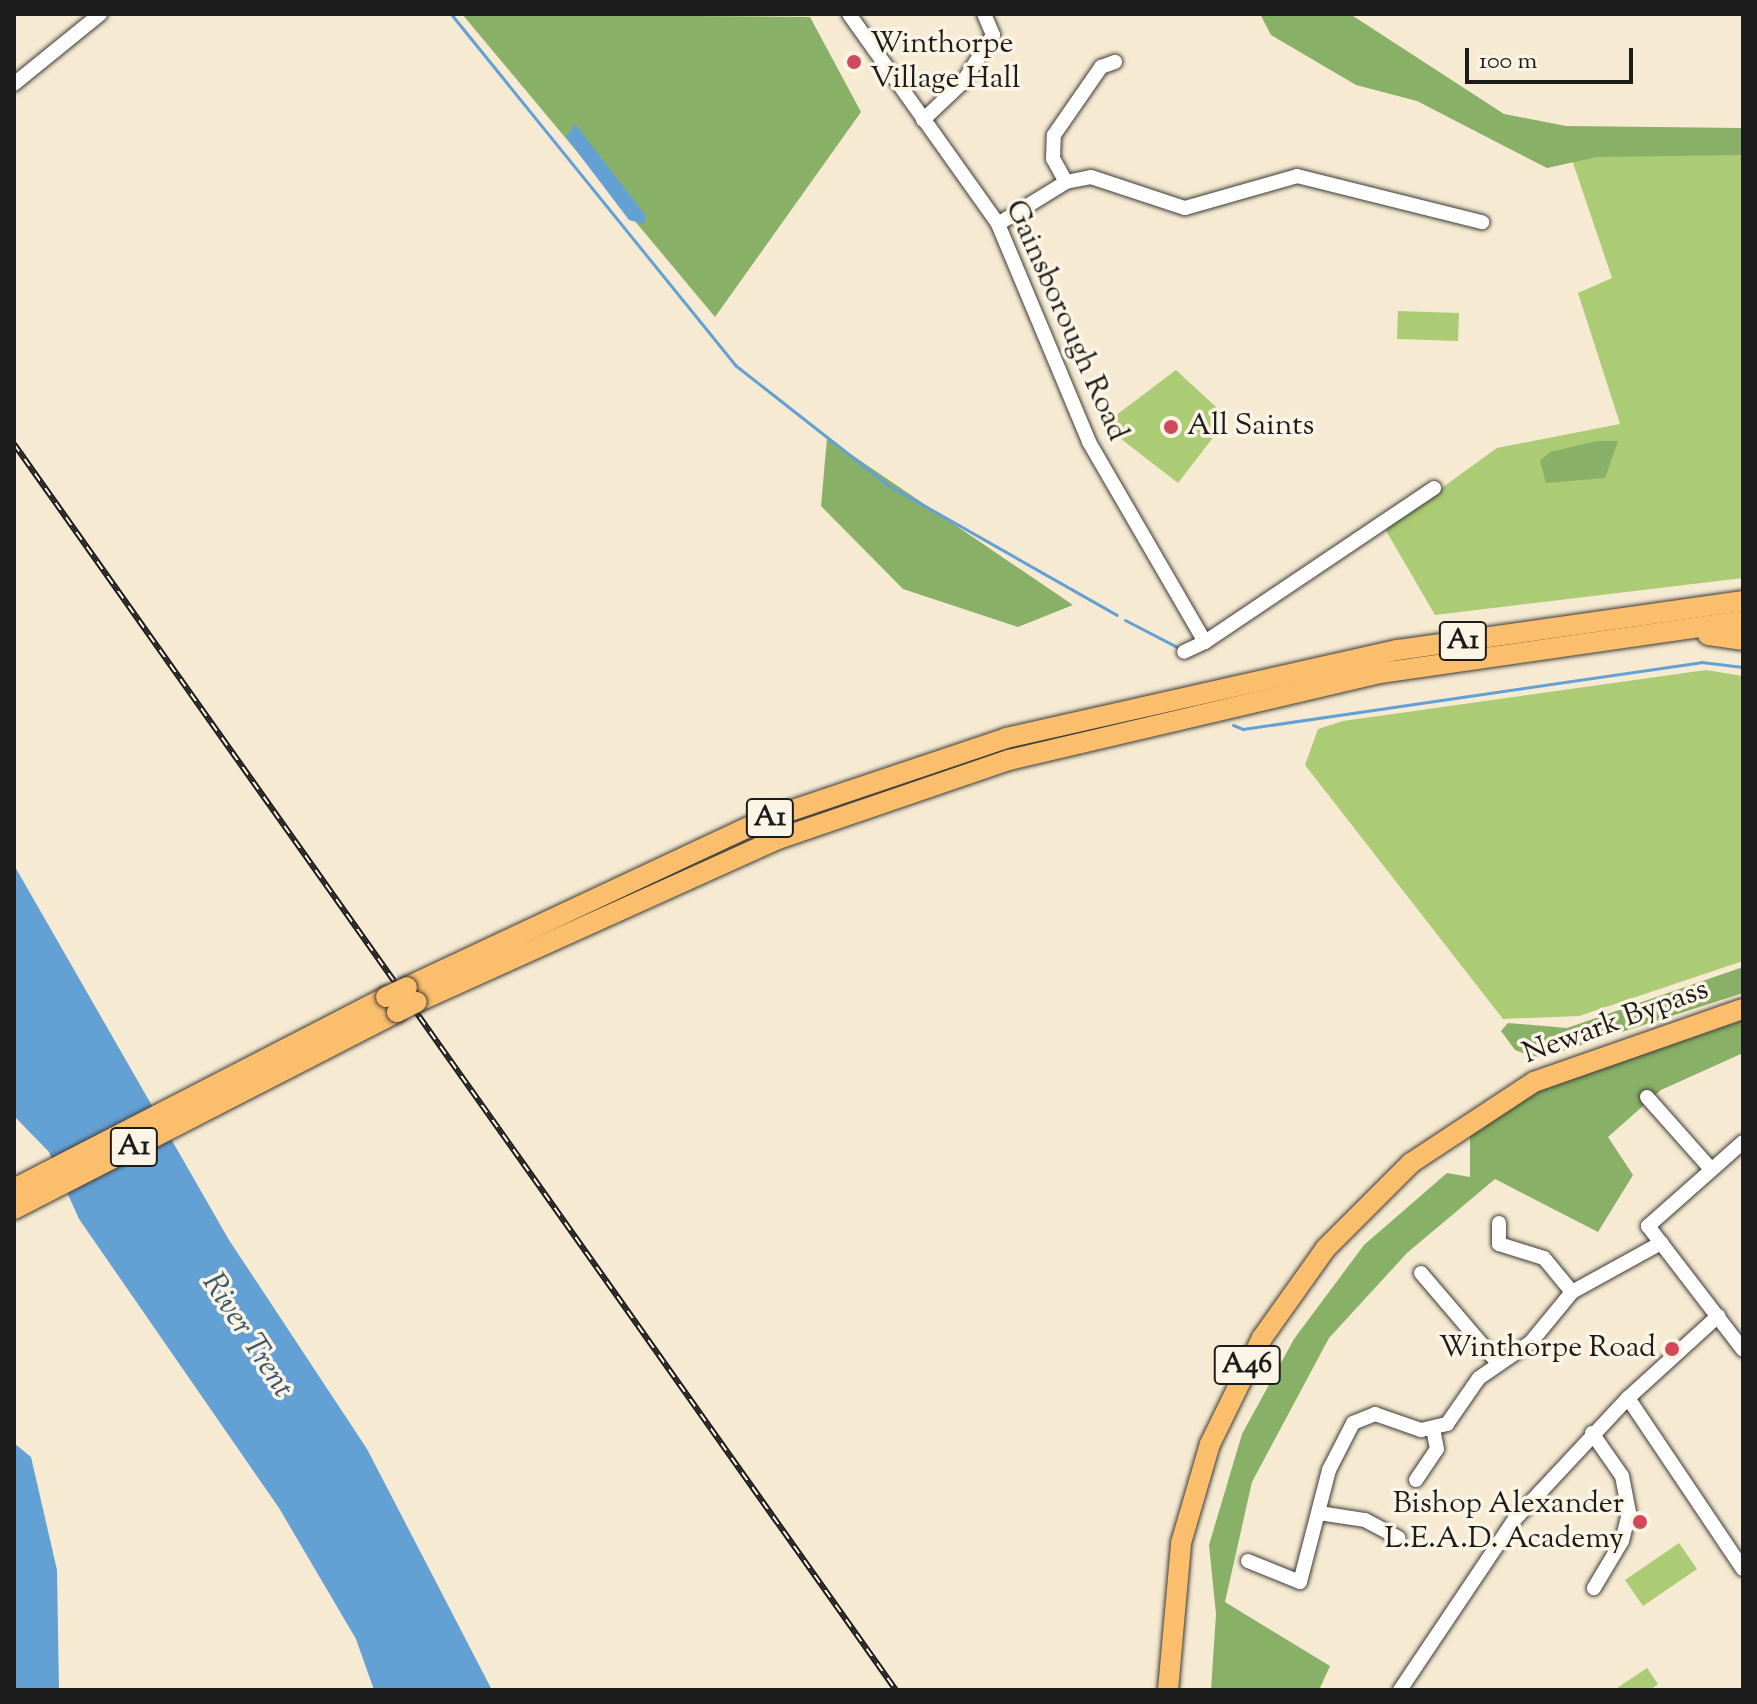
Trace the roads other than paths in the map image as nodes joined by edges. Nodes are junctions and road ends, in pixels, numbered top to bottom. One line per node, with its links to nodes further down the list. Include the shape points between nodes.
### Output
1 (100, 14): 5 (street)
2 (849, 14): 6 (street, Gainsborough Road)
3 (984, 14): 6 (street, via 993,35 963,82)
4 (1115, 62): 7 (street, via 1101,67 1054,135 1053,159)
5 (14, 84)
6 (923, 120): 9 (street, Gainsborough Road)
7 (1066, 182): 8 (street, via 1091,177 1185,208 1297,176 1322,177); 9 (street)
8 (1482, 222)
9 (998, 224): 15 (street, Gainsborough Road, via 1089,442)
10 (1434, 488): 15 (street)
11 (1743, 601): 17 (highway, A1, via 1398,650 1184,693)
12 (1743, 621): 13 (highway, A1)
13 (1654, 634): 14 (highway); 17 (highway, A1, via 1381,673 1189,714)
14 (1743, 640)
15 (1205, 642): 16 (street)
16 (1184, 652)
17 (1156, 711): 19 (highway, A1, bridge, via 775,840 412,994)
18 (1743, 1009): 43 (highway, Newark Bypass / A46, via 1591,1058 1499,1102 1411,1163 1326,1248 1233,1390 1181,1543)
19 (249, 1078): 25 (highway, A1); 26 (highway, A1)
20 (1647, 1097): 21 (street)
21 (1671, 1123): 22 (street); 24 (street)
22 (1658, 1135)
23 (1743, 1142): 24 (street)
24 (1711, 1169): 28 (street, via 1648,1226)
25 (14, 1189)
26 (14, 1209)
27 (1499, 1223): 30 (street, via 1499,1244 1532,1250)
28 (1661, 1243): 30 (street); 31 (street)
29 (1421, 1273): 33 (street)
30 (1572, 1292): 33 (street, via 1531,1342)
31 (1718, 1316): 32 (street); 34 (street)
32 (1743, 1350)
33 (1498, 1363): 35 (street, via 1471,1387 1453,1418)
34 (1628, 1398): 36 (street); 41 (street)
35 (1433, 1429): 37 (street, via 1437,1449); 38 (street, via 1381,1414 1360,1419 1332,1460)
36 (1592, 1433): 42 (street, via 1622,1476 1629,1513 1622,1541); 44 (street, via 1499,1540)
37 (1416, 1480)
38 (1319, 1513): 39 (street, via 1365,1520); 40 (street, via 1300,1582)
39 (1399, 1538)
40 (1248, 1561)
41 (1743, 1569)
42 (1594, 1588)
43 (1168, 1690)
44 (1400, 1690)

